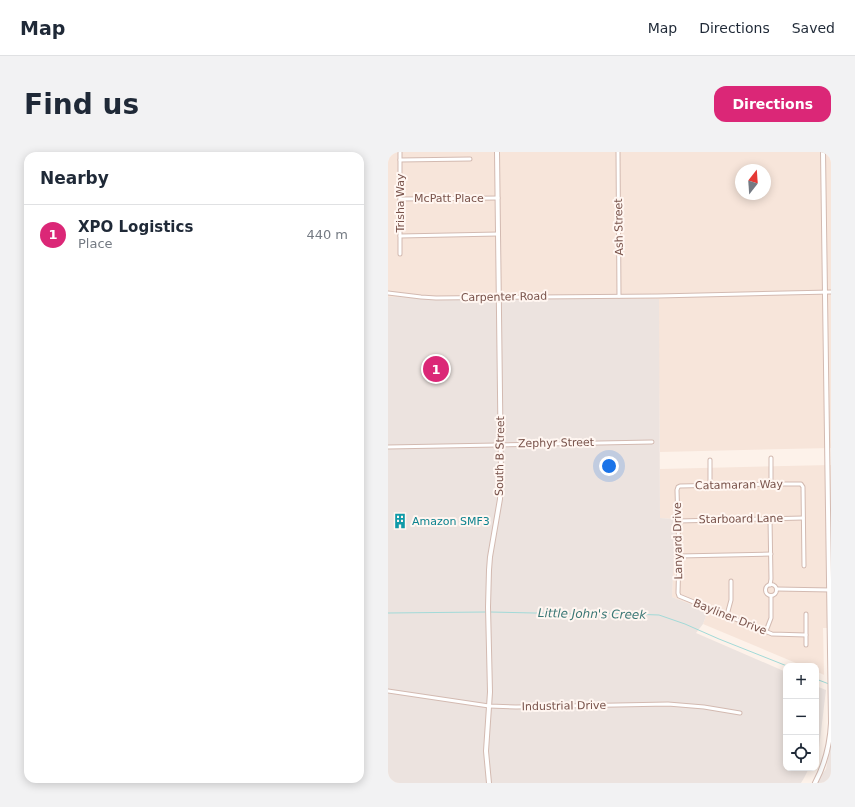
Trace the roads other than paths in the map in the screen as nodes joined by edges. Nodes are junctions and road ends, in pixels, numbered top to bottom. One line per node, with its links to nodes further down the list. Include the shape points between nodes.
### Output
1 (400, 152): 6 (street, Trisha Way)
2 (497, 152): 7 (street, South B Street)
3 (618, 152): 15 (street, Ash Street)
4 (823, 152): 12 (street)
5 (470, 159): 6 (street)
6 (400, 160): 8 (street, Trisha Way)
7 (498, 198): 8 (street, McPatt Place); 9 (street, South B Street)
8 (400, 199): 10 (street, Trisha Way)
9 (498, 234): 10 (street); 16 (street, South B Street)
10 (400, 236): 11 (street, Trisha Way)
11 (400, 254)
12 (825, 292): 13 (street); 15 (street); 34 (street)
13 (831, 292)
14 (388, 293): 16 (street, Carpenter Road, via 430,298)
15 (620, 296): 16 (street, Carpenter Road)
16 (499, 297): 18 (street, South B Street)
17 (652, 442): 18 (street, Zephyr Street)
18 (501, 444): 19 (street, Zephyr Street); 43 (street, South B Street, via 500,499 490,561)
19 (388, 447)
20 (772, 458): 22 (street)
21 (710, 460): 23 (street)
22 (771, 484): 23 (street, Catamaran Way); 25 (street, Catamaran Way, via 801,484)
23 (710, 486): 24 (street, Catamaran Way)
24 (678, 488): 27 (street, Lanyard Drive)
25 (803, 518): 26 (street, Starboard Lane); 30 (street)
26 (770, 519): 27 (street, Starboard Lane); 28 (street)
27 (678, 521): 29 (street, Lanyard Drive)
28 (771, 554): 29 (street); 32 (street)
29 (679, 556): 35 (street, Lanyard Drive)
30 (804, 566)
31 (730, 582): 38 (street, via 731,603)
32 (770, 585): 33 (street); 36 (street, via 766,592)
33 (777, 589): 34 (street); 36 (street, via 775,595)
34 (830, 590): 44 (street)
35 (678, 595): 38 (street, Bayliner Drive)
36 (771, 596): 39 (street, via 771,618)
37 (806, 614): 40 (street)
38 (727, 615): 39 (street, Bayliner Drive)
39 (766, 631): 40 (street, Bayliner Drive)
40 (806, 635): 41 (street)
41 (806, 645)
42 (388, 691): 43 (street, Industrial Drive)
43 (489, 706): 45 (street, Industrial Drive, via 668,704); 46 (street, South B Street, via 486,751)
44 (831, 708): 47 (street, via 828,748)
45 (740, 713)
46 (489, 783)
47 (815, 783)

